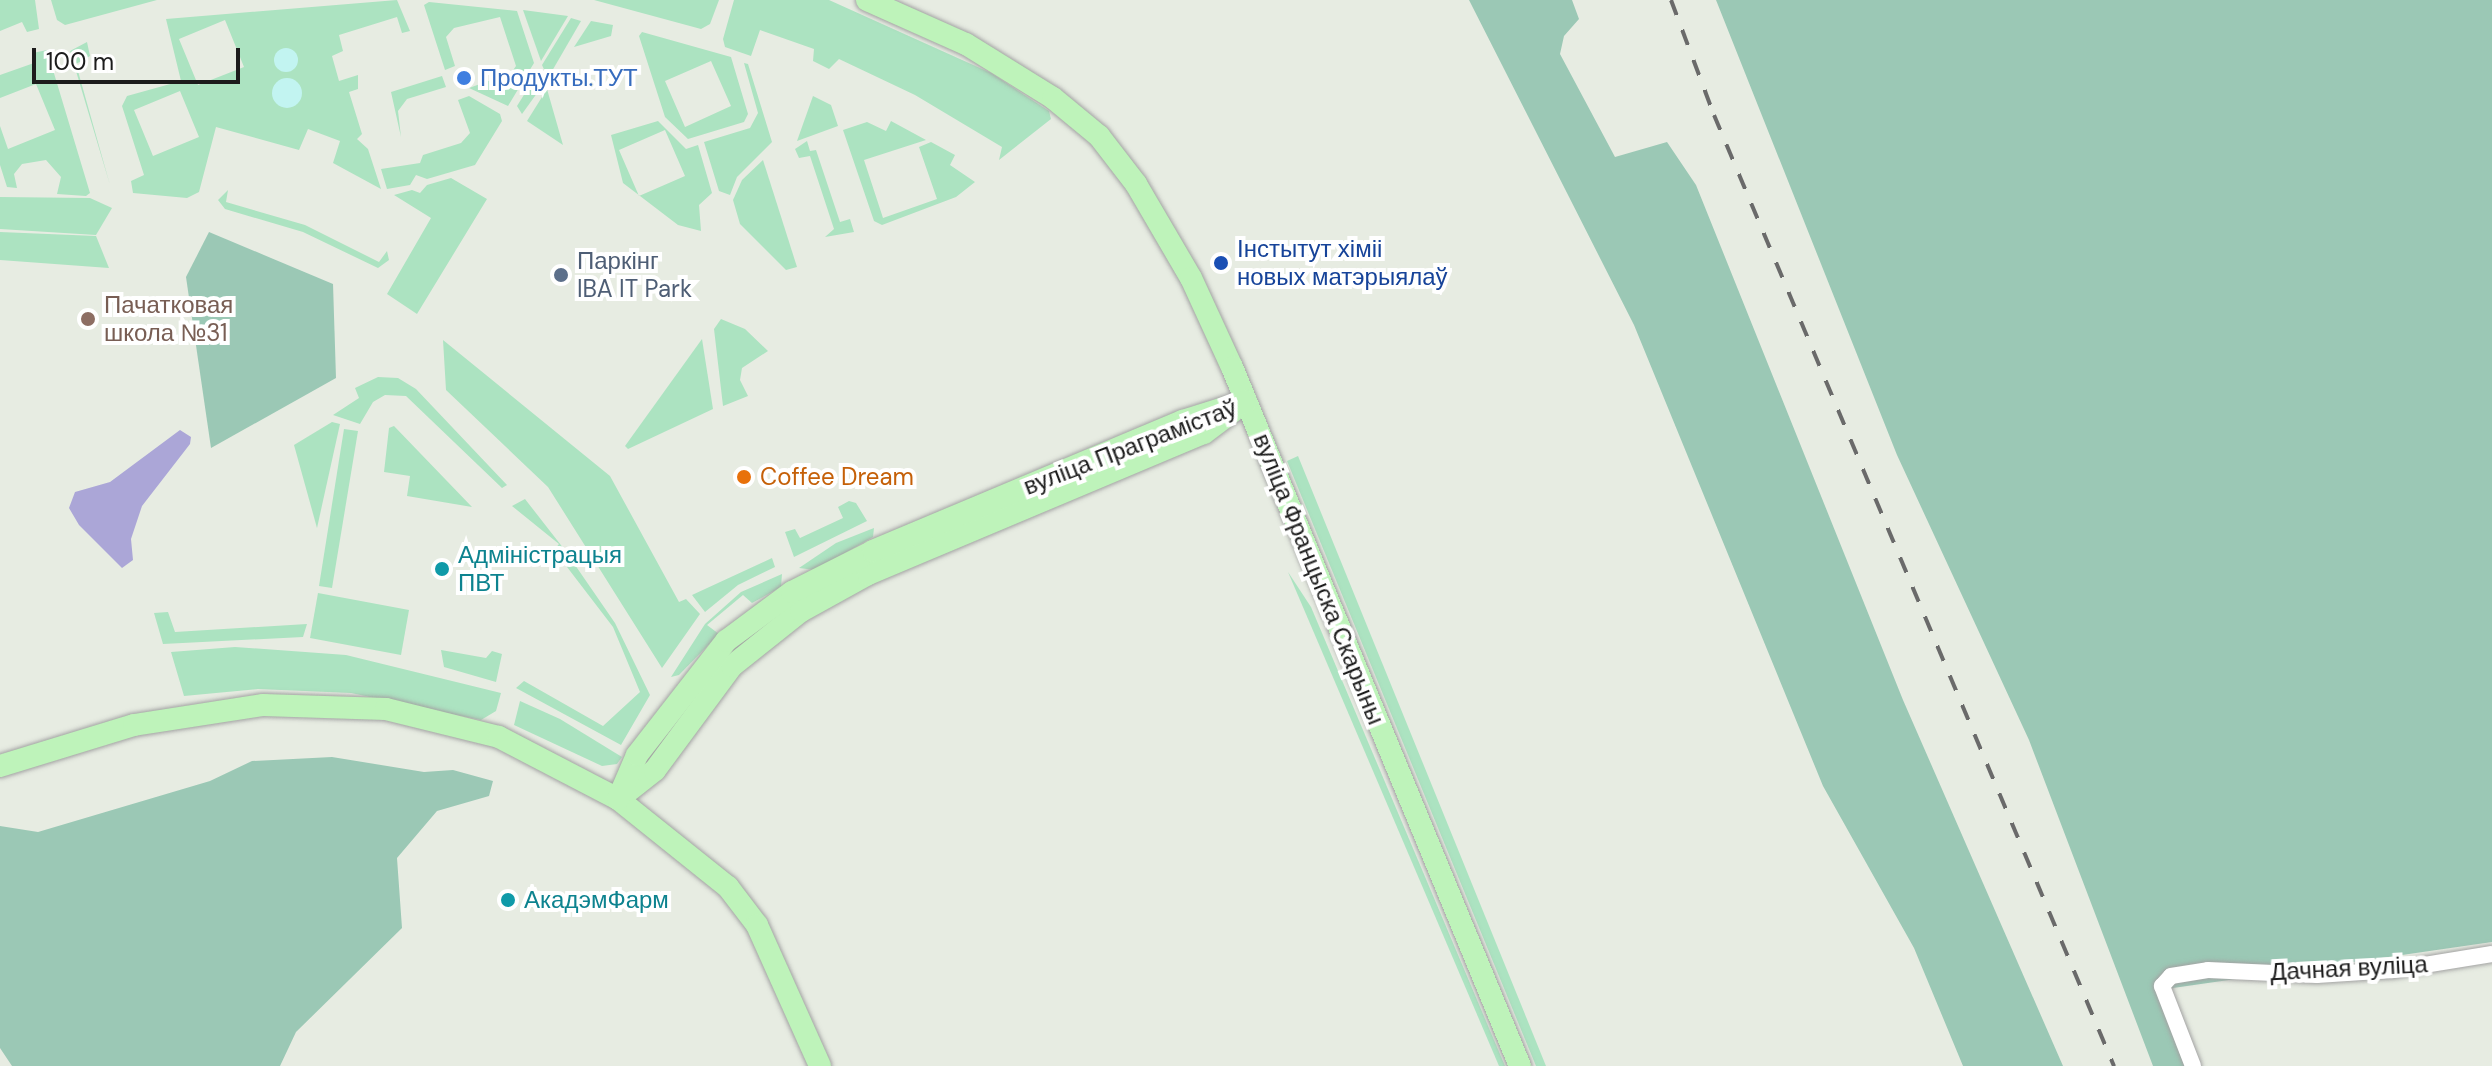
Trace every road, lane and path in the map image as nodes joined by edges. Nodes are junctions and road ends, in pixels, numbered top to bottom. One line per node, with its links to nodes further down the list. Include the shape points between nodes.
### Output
1 (867, 0): 2 (main road, вуліца Францыска Скарыны, via 966,44 1053,98 1099,136 1136,184 1191,278)
2 (1246, 401): 4 (main road, вуліца Праграмістаў, via 1204,433 868,574 801,611 732,666 655,770); 7 (main road, вуліца Францыска Скарыны)
3 (0, 766): 4 (main road, via 181,714 318,703 386,709 477,730 526,748)
4 (618, 799): 6 (main road, via 728,887 744,906 771,952)
5 (2492, 954): 8 (street, Дачная вуліца, via 2317,975 2188,971 2162,986)
6 (820, 1066)
7 (1520, 1066)
8 (2193, 1066)

